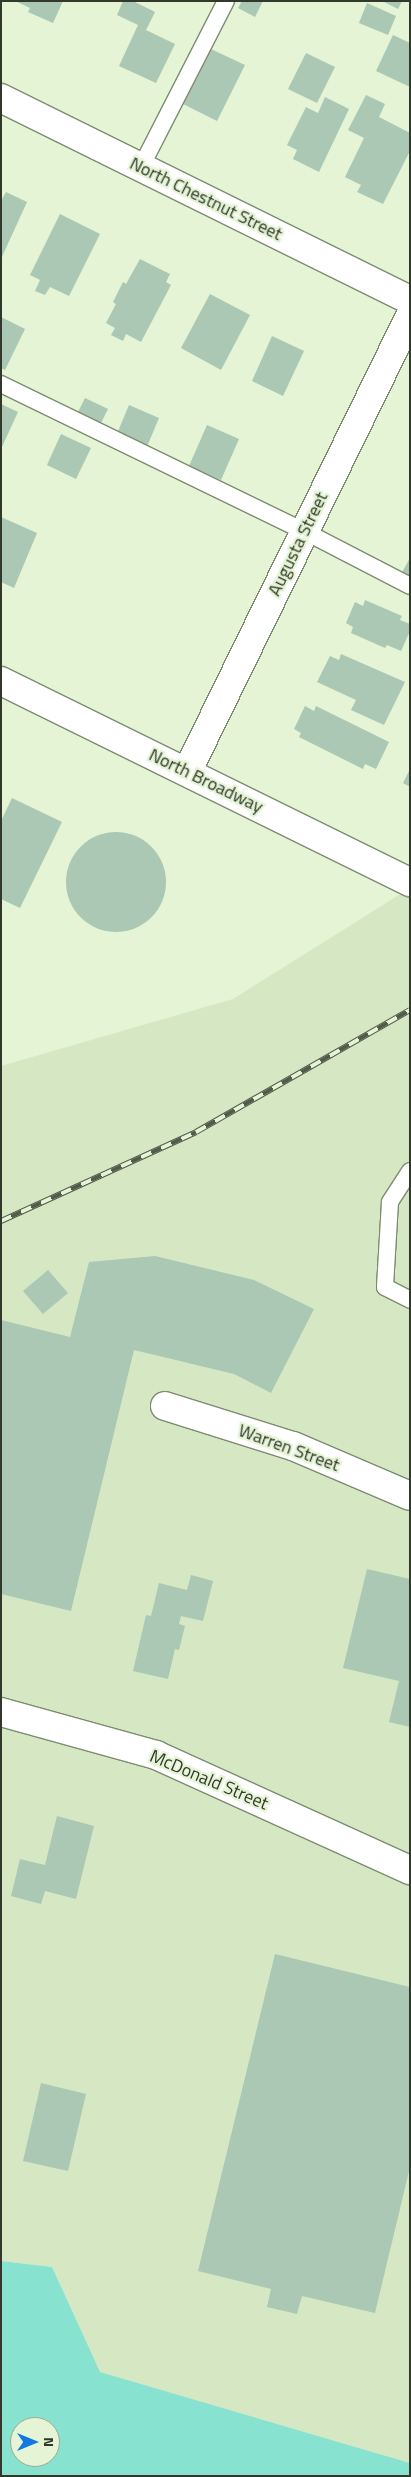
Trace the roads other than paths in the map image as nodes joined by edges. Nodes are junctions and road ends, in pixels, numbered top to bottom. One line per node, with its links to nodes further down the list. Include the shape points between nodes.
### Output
1 (226, 1): 3 (lane)
2 (1, 98): 3 (street, North Chestnut Street)
3 (141, 167): 4 (street, North Chestnut Street)
4 (410, 300)
5 (410, 316): 7 (street, Augusta Street)
6 (1, 384): 7 (lane)
7 (304, 531): 8 (lane); 10 (street, Augusta Street)
8 (410, 586)
9 (1, 681): 10 (street, North Broadway)
10 (187, 772): 11 (street, North Broadway)
11 (410, 882)
12 (410, 1171): 13 (lane, via 390,1202 385,1287)
13 (410, 1300)
14 (165, 1406): 15 (street, Warren Street, via 293,1446)
15 (410, 1496)
16 (1, 1712): 17 (street, McDonald Street, via 156,1755)
17 (410, 1870)

